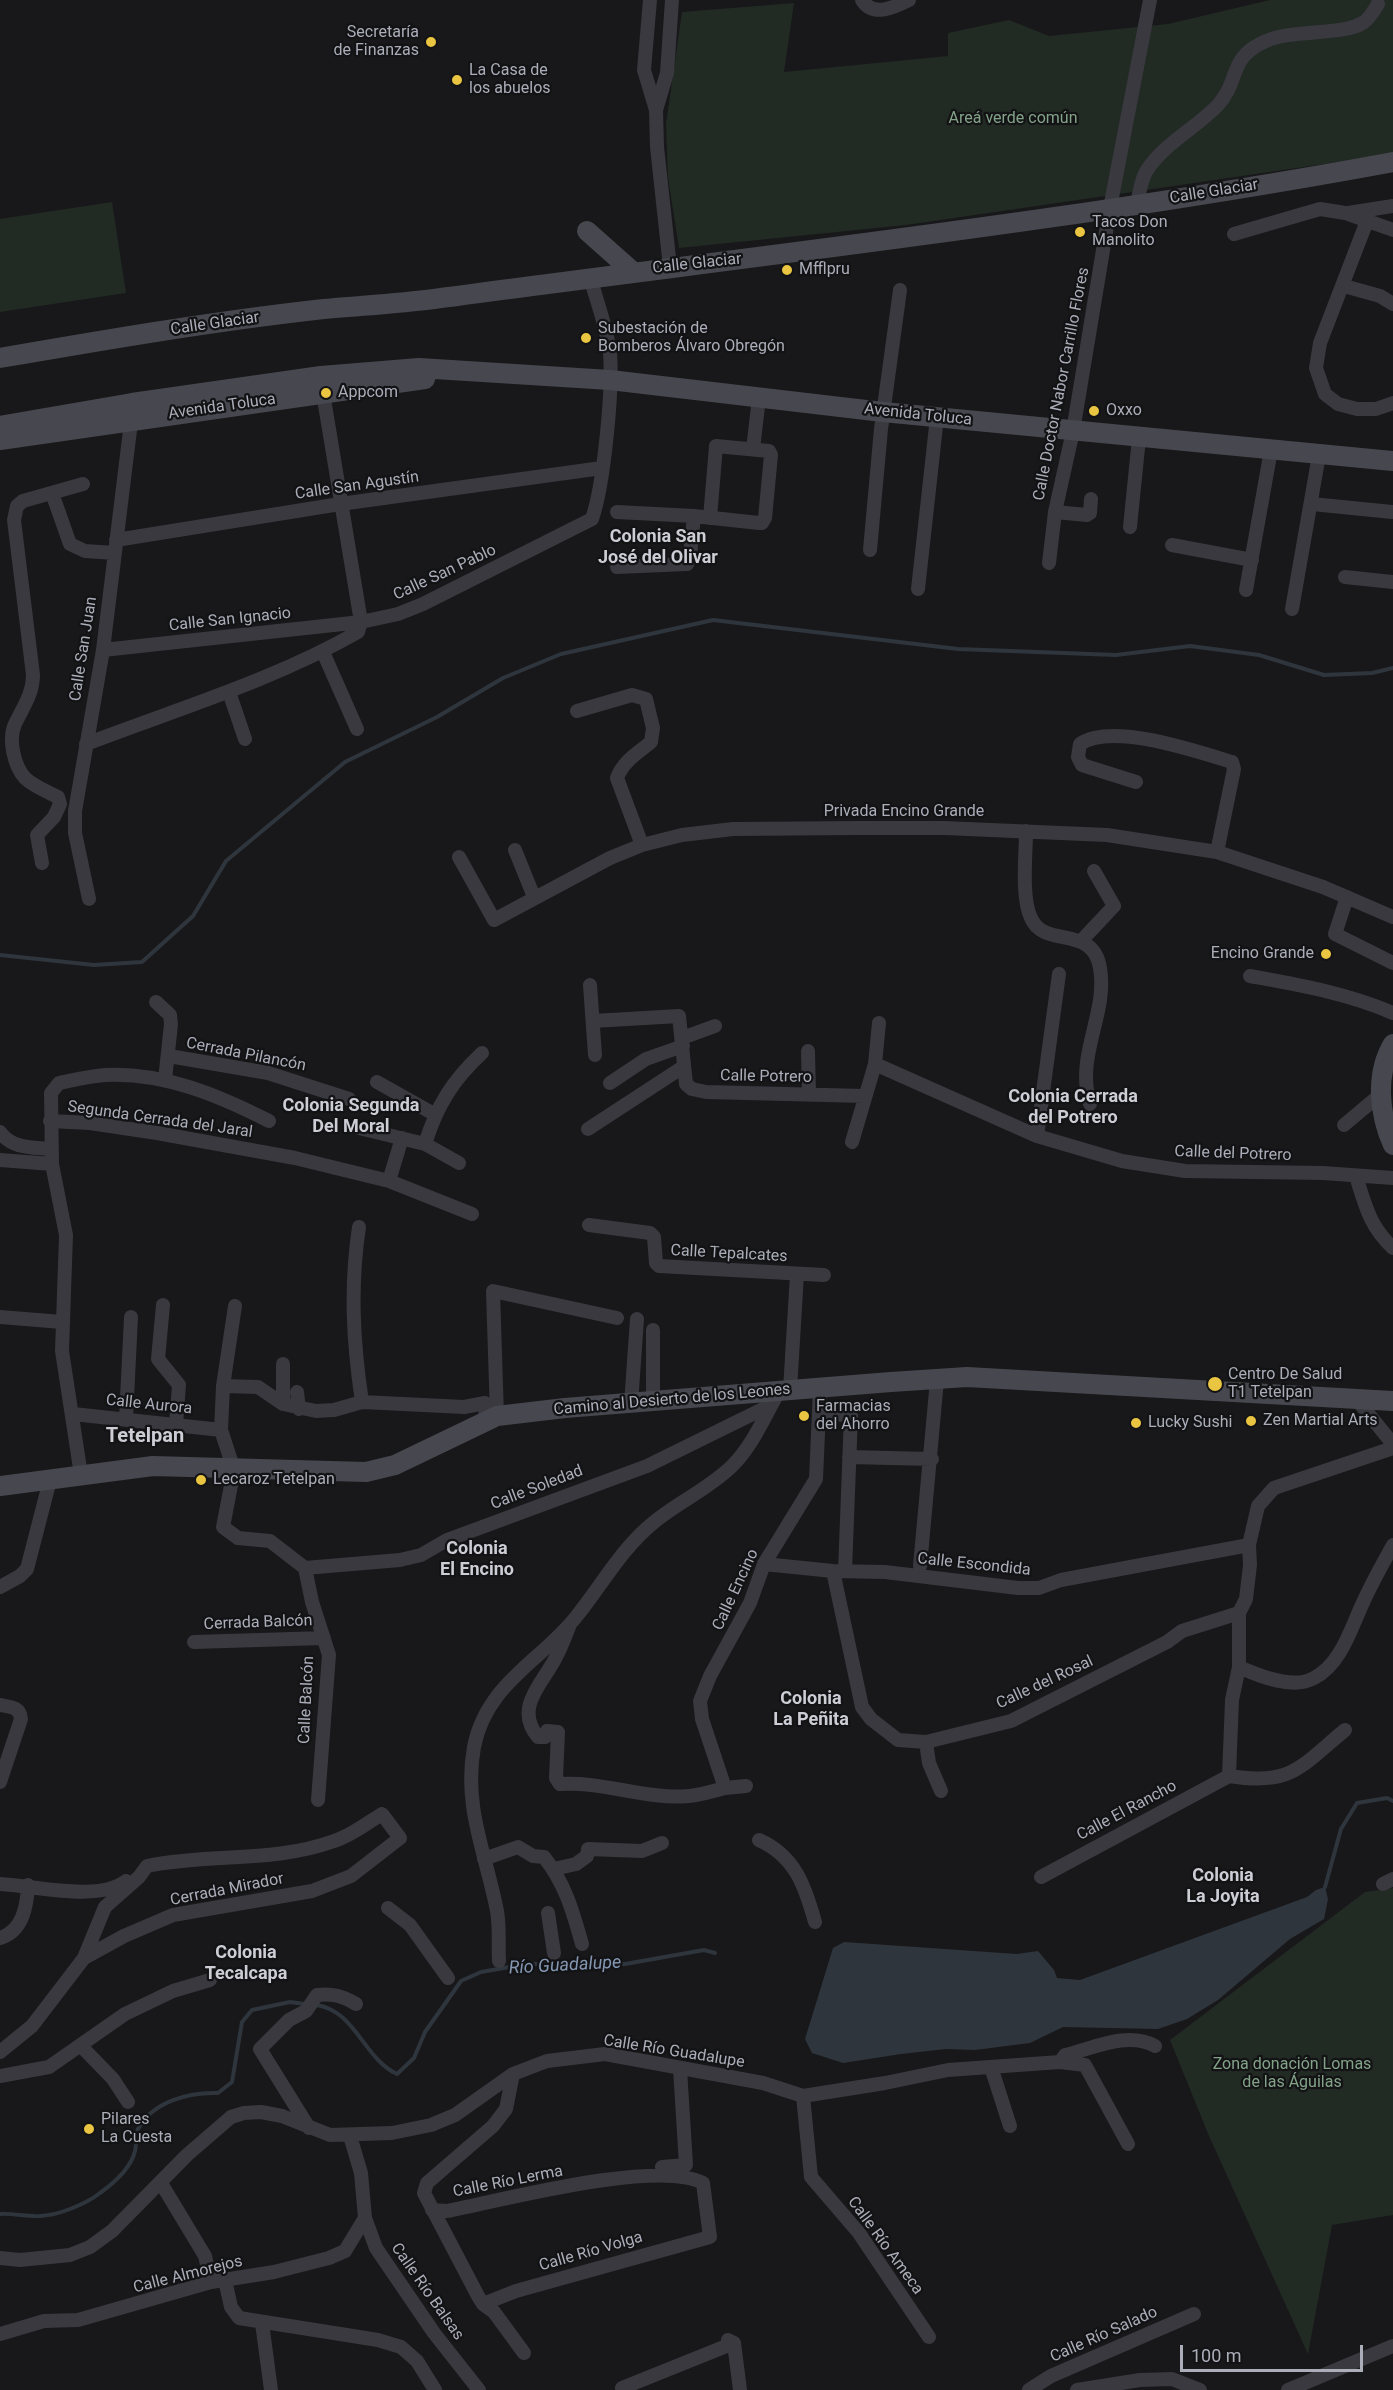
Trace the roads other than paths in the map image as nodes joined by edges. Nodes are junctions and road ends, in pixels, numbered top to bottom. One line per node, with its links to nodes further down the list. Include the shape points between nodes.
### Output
1 (650, 0): 7 (street)
2 (672, 0): 8 (street)
3 (862, 0): 4 (street, via 869,8 878,10)
4 (909, 0)
5 (1150, 0): 13 (street, Calle Doctor Nabor Carrillo Flores)
6 (1378, 4): 11 (street, via 1365,22 1355,26 1294,33 1249,50 1238,63 1220,104 1161,153 1146,171)
7 (646, 31): 8 (street); 9 (street, via 644,70)
8 (670, 33): 9 (street, via 667,73)
9 (656, 110): 19 (street)
10 (1393, 162): 11 (street, Calle Glaciar)
11 (1137, 205): 13 (street, Calle Glaciar)
12 (1393, 206): 14 (street)
13 (1110, 208): 19 (street, Calle Glaciar, via 805,252); 35 (street, Calle Doctor Nabor Carrillo Flores)
14 (1345, 213): 15 (street); 18 (street, via 1313,210)
15 (1367, 221): 16 (street); 22 (street)
16 (1393, 230)
17 (587, 231): 20 (street)
18 (1234, 234)
19 (670, 267): 20 (street, Calle Glaciar)
20 (632, 271): 21 (street, Calle Glaciar)
21 (590, 277): 25 (street, Calle Glaciar, via 430,300 191,326); 27 (street, Calle San Pablo, via 610,352)
22 (1344, 286): 24 (street, via 1380,296); 30 (street, via 1320,343 1318,381 1325,394 1338,404 1376,409)
23 (900, 290): 32 (street)
24 (1393, 304)
25 (4, 355)
26 (442, 372): 27 (street, Avenida Toluca); 28 (street, Avenida Toluca, via 420,381); 31 (street, Avenida Toluca, via 419,368 321,376)
27 (610, 380): 29 (street, Avenida Toluca); 42 (street, Calle San Pablo)
28 (323, 393): 31 (street, Avenida Toluca); 46 (street)
29 (759, 398): 32 (street, Avenida Toluca); 38 (street)
30 (1393, 403)
31 (132, 412): 34 (street, Avenida Toluca); 37 (street, Avenida Toluca); 55 (street, Calle San Juan)
32 (883, 412): 33 (street, Avenida Toluca); 56 (street)
33 (937, 417): 35 (street, Avenida Toluca); 62 (street)
34 (0, 426)
35 (1073, 431): 36 (street, Avenida Toluca); 49 (street, Calle Doctor Nabor Carrillo Flores)
36 (1139, 438): 39 (street, Avenida Toluca); 53 (street)
37 (0, 440)
38 (753, 449): 52 (street, via 716,446); 52 (street, via 769,451 771,455 765,518 759,523)
39 (1271, 450): 40 (street, Avenida Toluca); 57 (street)
40 (1319, 455): 41 (street, Avenida Toluca); 47 (street)
41 (1393, 461)
42 (602, 468): 46 (street, Calle San Agustín); 65 (street, Calle San Pablo, via 594,513 587,522 423,604 398,615)
43 (83, 484): 44 (street)
44 (52, 493): 55 (street, Calle San Agustín, via 70,544 85,551); 79 (street, via 23,501 17,506 14,520 33,688 14,727 13,749 26,779 58,797 60,804 37,836)
45 (1091, 499): 49 (street, via 1087,515)
46 (340, 504): 55 (street, Calle San Agustín); 65 (street)
47 (1312, 504): 50 (street); 64 (street)
48 (617, 512): 51 (street)
49 (1055, 512): 58 (street, Calle Doctor Nabor Carrillo Flores)
50 (1392, 512)
51 (694, 516): 52 (street); 59 (street, via 687,564)
52 (710, 518)
53 (1130, 527)
54 (1172, 545): 57 (street)
55 (116, 547): 66 (street, Calle San Juan)
56 (870, 550)
57 (1252, 560): 63 (street)
58 (1049, 563)
59 (616, 567)
60 (1345, 577): 61 (street)
61 (1393, 582)
62 (918, 589)
63 (1246, 590)
64 (1292, 609)
65 (361, 622): 66 (street, Calle San Ignacio); 67 (street, via 358,632)
66 (103, 650): 72 (street, Calle San Juan)
67 (323, 652): 68 (street); 70 (street)
68 (229, 692): 71 (street); 72 (street)
69 (577, 711): 75 (street, via 632,695 646,699 653,728 651,742 620,768 617,778)
70 (357, 729)
71 (245, 739)
72 (86, 744): 83 (street, Calle San Juan, via 75,834)
73 (1136, 782): 77 (street, via 1082,765 1078,756 1080,744 1090,737 1155,740 1232,762 1234,769)
74 (1026, 831): 75 (street, Privada Encino Grande, via 733,829); 77 (street, Privada Encino Grande, via 1107,835); 85 (street, via 1027,904 1031,918 1037,928 1052,935)
75 (642, 845): 81 (street, Privada Encino Grande)
76 (515, 850): 81 (street)
77 (1217, 852): 82 (street, Privada Encino Grande)
78 (459, 857): 81 (street, Privada Encino Grande, via 492,919)
79 (42, 863)
80 (1094, 871): 85 (street, via 1114,906)
81 (534, 897)
82 (1347, 897): 84 (street, Privada Encino Grande); 86 (street, via 1335,934)
83 (89, 898)
84 (1393, 917)
85 (1082, 940): 110 (street, via 1095,954 1100,968 1100,992 1085,1063)
86 (1393, 963)
87 (1059, 974): 118 (street)
88 (1250, 976): 91 (street, via 1363,1000)
89 (590, 985): 92 (street)
90 (156, 1002): 100 (street, via 170,1016)
91 (1393, 1013)
92 (593, 1022): 95 (street, via 677,1015); 99 (street)
93 (879, 1023): 101 (street)
94 (715, 1026): 95 (street)
95 (683, 1042): 102 (street); 105 (street, via 646,1059)
96 (1393, 1044): 107 (street)
97 (808, 1051): 106 (street)
98 (482, 1053): 111 (street, via 448,1089)
99 (596, 1054)
100 (169, 1056): 103 (street); 109 (street, Cerrada Pilancón, via 268,1073)
101 (876, 1064): 108 (street); 118 (street, Calle del Potrero)
102 (683, 1067): 106 (street, Calle Potrero, via 686,1084 692,1089); 116 (street)
103 (165, 1080): 112 (street, via 141,1075 104,1075 59,1083 51,1093); 113 (street, via 231,1101)
104 (377, 1082): 111 (street)
105 (610, 1083)
106 (809, 1094): 108 (street, Calle Potrero)
107 (1381, 1094): 114 (street); 122 (street, via 1386,1129)
108 (865, 1096): 120 (street)
109 (349, 1099)
110 (1090, 1104)
111 (434, 1114): 121 (street)
112 (50, 1121): 123 (street); 129 (street, Segunda Cerrada del Jaral, via 157,1133 295,1158)
113 (269, 1121)
114 (1344, 1125)
115 (355, 1127): 119 (street)
116 (588, 1130)
117 (0, 1132): 123 (street, via 18,1146)
118 (1037, 1136): 127 (street, Calle del Potrero, via 1122,1161 1185,1171)
119 (402, 1138): 121 (street); 129 (street)
120 (852, 1142)
121 (425, 1144): 125 (street)
122 (1393, 1145)
123 (51, 1149): 126 (street)
124 (0, 1160): 126 (street)
125 (459, 1163)
126 (52, 1164): 142 (street, via 66,1235)
127 (1356, 1176): 128 (street, Calle del Potrero); 133 (street, via 1368,1217)
128 (1393, 1178)
129 (389, 1181): 130 (street, Segunda Cerrada del Jaral)
130 (472, 1214)
131 (589, 1225): 134 (street, Calle Tepalcates, via 650,1233 659,1266)
132 (359, 1227): 155 (street, via 352,1290)
133 (1393, 1248)
134 (798, 1274): 135 (street, Calle Tepalcates); 151 (street)
135 (824, 1275)
136 (163, 1305): 163 (street, via 158,1359 179,1385)
137 (235, 1306): 147 (street)
138 (0, 1317): 142 (street)
139 (131, 1317): 161 (street)
140 (617, 1318): 162 (street, via 493,1291)
141 (637, 1319): 157 (street)
142 (62, 1322): 159 (street, via 62,1351)
143 (653, 1329): 152 (street)
144 (283, 1364): 146 (street)
145 (937, 1380): 149 (street, Camino al Desierto de los Leones); 153 (street, Camino al Desierto de los Leones, via 967,1377); 167 (street)
146 (282, 1382): 148 (street); 156 (street)
147 (223, 1386): 148 (street); 164 (street)
148 (258, 1387): 156 (street)
149 (820, 1387): 151 (street, Camino al Desierto de los Leones); 160 (street, Calle Encino)
150 (297, 1392): 158 (street)
151 (780, 1395): 152 (street, Camino al Desierto de los Leones); 176 (street, Calle Soledad, via 647,1466 447,1540 421,1555); 180 (street, via 731,1467 653,1523 624,1551)
152 (653, 1401): 157 (street, Camino al Desierto de los Leones)
153 (1358, 1401): 154 (street, Camino al Desierto de los Leones); 165 (street)
154 (1393, 1401)
155 (362, 1402): 158 (street, via 334,1410); 162 (street, via 464,1407 485,1403)
156 (283, 1404): 158 (street)
157 (632, 1404): 162 (street, Camino al Desierto de los Leones, via 565,1408)
158 (299, 1408)
159 (73, 1414): 161 (street, Calle Aurora); 169 (street)
160 (819, 1414): 166 (street, Calle del Rosal, via 851,1414); 174 (street, Calle Encino, via 816,1479)
161 (126, 1419): 163 (street, Calle Aurora)
162 (492, 1419): 168 (street, Camino al Desierto de los Leones, via 395,1465 366,1472)
163 (176, 1425): 164 (street, Calle Aurora)
164 (221, 1430): 168 (street)
165 (1393, 1446): 172 (street, via 1274,1488 1258,1506)
166 (849, 1457): 167 (street); 177 (street, Calle del Rosal)
167 (932, 1459): 175 (street)
168 (234, 1470): 169 (street, Camino al Desierto de los Leones, via 153,1466); 176 (street, via 223,1527 238,1538 270,1541)
169 (81, 1475): 170 (street, Camino al Desierto de los Leones)
170 (50, 1480): 171 (street, Camino al Desierto de los Leones); 178 (street, via 27,1569)
171 (0, 1486)
172 (1249, 1545): 177 (street, Calle Escondida, via 1061,1580 1039,1588); 179 (street, via 1251,1565 1246,1599)
173 (1393, 1545): 183 (street, via 1346,1642 1315,1678 1298,1683 1257,1675)
174 (764, 1563): 177 (street, Calle Escondida); 190 (street, Calle Encino, via 750,1603 700,1701 702,1719)
175 (920, 1566)
176 (305, 1568): 181 (street, Calle Balcón)
177 (839, 1571): 186 (street, Calle del Rosal, via 862,1707 898,1740)
178 (0, 1587)
179 (1239, 1613): 183 (street); 186 (street, Calle del Rosal, via 1182,1631 1011,1720)
180 (571, 1622): 190 (street, via 556,1659 535,1687 529,1709 538,1737 545,1737 547,1731 558,1732 556,1778 560,1784 668,1796 690,1796); 195 (street, via 523,1666 484,1717 474,1746 471,1780 473,1821)
181 (324, 1638): 182 (street, Cerrada Balcón); 192 (street, Calle Balcón, via 329,1655)
182 (194, 1642)
183 (1239, 1667): 187 (street, via 1232,1700)
184 (0, 1705): 188 (street, via 21,1713)
185 (1345, 1730): 187 (street, via 1293,1772 1274,1779)
186 (926, 1742): 191 (street, via 929,1763)
187 (1229, 1776): 198 (street, Calle El Rancho)
188 (0, 1782)
189 (746, 1786): 190 (street)
190 (725, 1788)
191 (941, 1791)
192 (318, 1800)
193 (759, 1840): 203 (street, via 792,1863 806,1887)
194 (662, 1843): 197 (street, via 642,1851 588,1849 587,1856 576,1864)
195 (484, 1859): 197 (street, via 518,1847 533,1856 544,1857); 208 (street, via 498,1914)
196 (151, 1865): 200 (street, via 117,1888 92,1894); 207 (street, via 105,1906); 207 (street, Cerrada Mirador, via 310,1848 336,1841 382,1814 400,1838 351,1876 312,1891 173,1915)
197 (554, 1869): 205 (street, via 570,1903)
198 (1041, 1877)
199 (0, 1884): 200 (street)
200 (28, 1886): 204 (street, via 27,1904 19,1924)
201 (388, 1908): 209 (street, via 410,1925)
202 (548, 1913): 206 (street)
203 (815, 1922)
204 (0, 1938)
205 (582, 1944)
206 (554, 1953)
207 (84, 1958): 214 (street, via 32,2026)
208 (499, 1961)
209 (448, 1978)
210 (210, 1980): 212 (street, via 173,1990 125,2014)
211 (356, 2004): 223 (street, via 329,1994 316,1998 260,2049)
212 (81, 2046): 219 (street, via 49,2067); 221 (street, via 113,2079)
213 (1155, 2046): 215 (street, Calle Río Guadalupe, via 1131,2038 1065,2055)
214 (0, 2052)
215 (1060, 2062): 216 (street, Calle Río Guadalupe); 225 (street, via 1085,2065)
216 (991, 2067): 220 (street, Calle Río Guadalupe, via 948,2070); 222 (street)
217 (680, 2068): 218 (street, Calle Río Guadalupe, via 605,2054 547,2061); 220 (street, Calle Río Guadalupe, via 763,2083); 227 (street, Calle Río Lerma, via 686,2165 611,2172 444,2203)
218 (513, 2074): 224 (street, Calle Río Guadalupe, via 455,2115 431,2125); 227 (street, via 506,2109 493,2126 424,2188)
219 (0, 2076)
220 (803, 2096): 236 (street, Calle Río Ameca, via 811,2177 859,2233)
221 (128, 2102)
222 (1010, 2126)
223 (309, 2128): 224 (street, Calle Río Guadalupe); 226 (street, Calle Río Guadalupe, via 261,2112 231,2117)
224 (350, 2136): 228 (street, Calle Río Balsas, via 364,2192)
225 (1128, 2144)
226 (161, 2183): 230 (street, Calle Río Guadalupe, via 90,2247 70,2255); 231 (street)
227 (432, 2210): 229 (street, Calle Río Lerma, via 447,2211 622,2177 683,2175 703,2183); 232 (street)
228 (365, 2218): 231 (street, Calle Almorejos, via 345,2251 329,2258); 242 (street, Calle Río Balsas, via 376,2248)
229 (710, 2237): 232 (street, Calle Río Volga, via 516,2290)
230 (0, 2258)
231 (218, 2282): 234 (street, via 234,2314); 235 (street, Calle Almorejos, via 78,2320 44,2321)
232 (483, 2304): 238 (street, via 494,2312)
233 (1194, 2314): 244 (street, Calle Río Salado, via 1060,2372)
234 (262, 2323): 240 (street); 241 (street, via 401,2347 417,2361)
235 (0, 2334)
236 (929, 2337)
237 (1393, 2346): 247 (street)
238 (524, 2353)
239 (622, 2388): 243 (street, via 728,2342)
240 (271, 2390)
241 (435, 2390)
242 (479, 2390)
243 (740, 2390)
244 (1029, 2390)
245 (1077, 2390): 246 (street, via 1172,2379)
246 (1200, 2390)
247 (1288, 2390)

